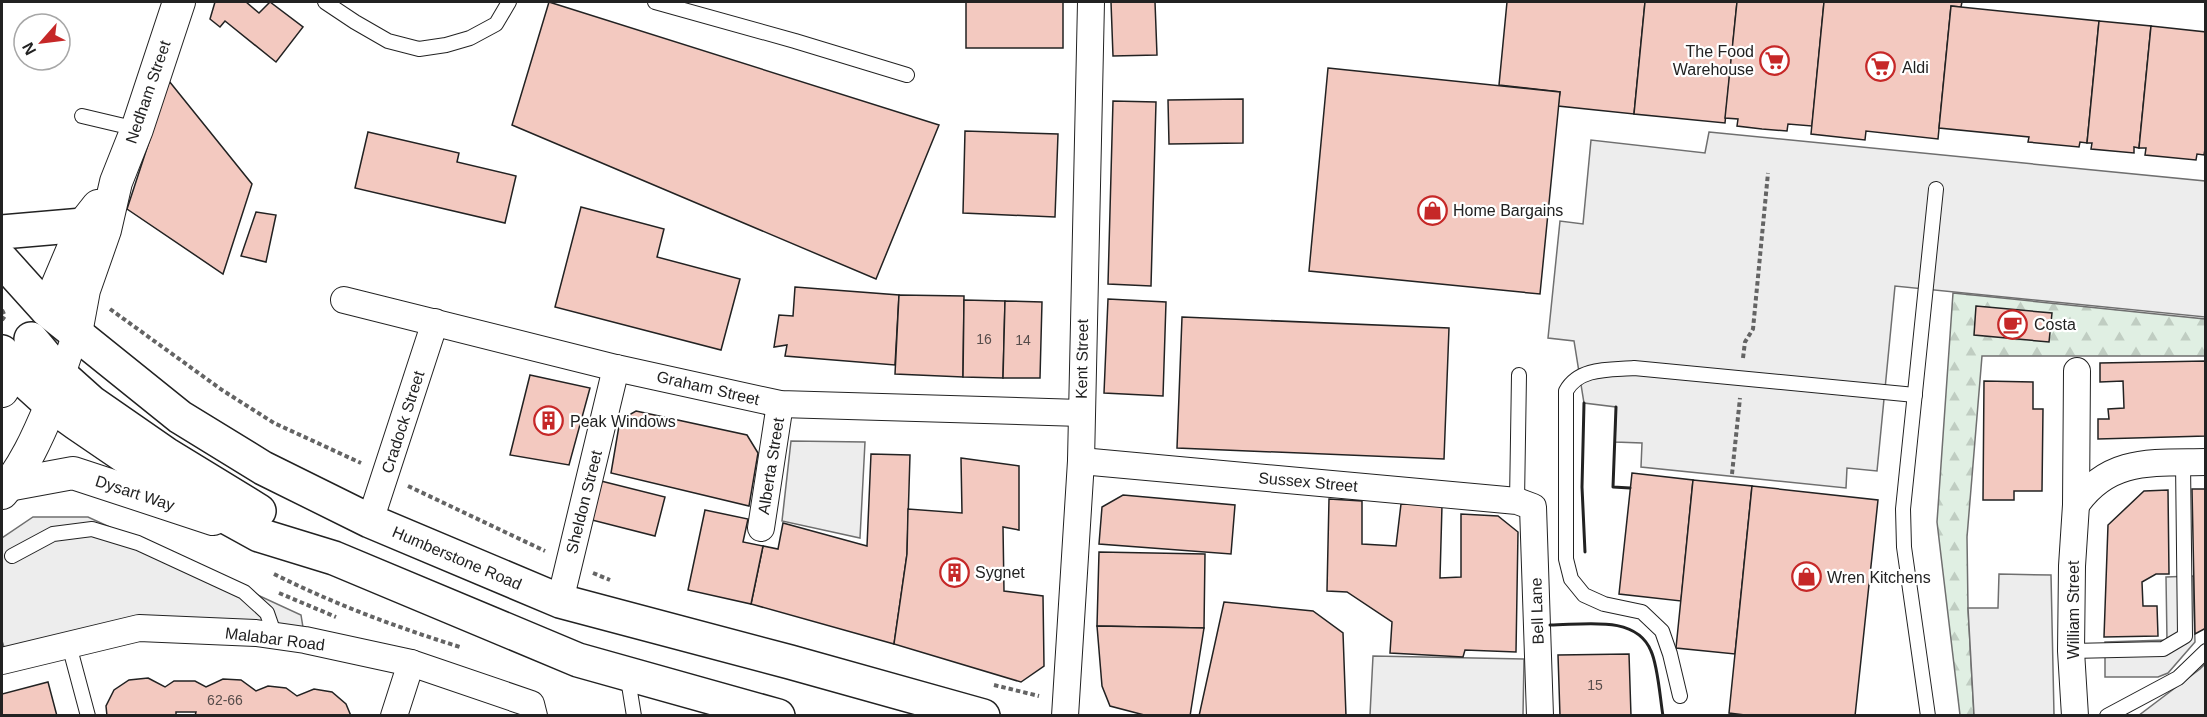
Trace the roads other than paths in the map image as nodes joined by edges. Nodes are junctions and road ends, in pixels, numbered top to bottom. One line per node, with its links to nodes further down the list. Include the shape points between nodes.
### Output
1 (179, 2): 8 (street, Nedham Street)
2 (325, 2): 3 (lane, via 388,41 419,49 470,38 496,24)
3 (509, 2)
4 (655, 2): 6 (lane)
5 (1091, 2): 26 (street, Kent Street)
6 (907, 75)
7 (82, 116): 8 (lane)
8 (137, 129): 9 (street, Nedham Street)
9 (116, 182): 11 (street, Nedham Street); 17 (street, Nedham Street, via 105,230 84,290)
10 (1936, 189): 24 (lane)
11 (83, 225): 12 (main road); 15 (street, Nedham Street)
12 (2, 232)
13 (2, 260): 15 (main road, Humberstone Road)
14 (344, 300): 16 (street, Graham Street)
15 (47, 310): 17 (main road, Humberstone Road); 18 (street)
16 (435, 322): 19 (street, Graham Street); 32 (street, Cradock Street)
17 (76, 333): 23 (street, Dysart Way); 32 (main road, Humberstone Road, via 180,417 263,468)
18 (31, 339): 20 (street); 23 (main road)
19 (616, 368): 25 (street, Graham Street); 37 (street, Sheldon Street)
20 (6, 371): 23 (main road)
21 (2077, 371): 31 (street, William Street)
22 (1519, 375): 30 (lane)
23 (56, 390): 29 (street, Dysart Way, via 38,437); 34 (main road, via 161,481); 36 (main road, via 92,402 166,454)
24 (1915, 395): 46 (lane, via 1634,368 1595,371 1570,383 1566,391 1566,559 1570,579 1584,595 1604,604 1642,612 1662,631); 56 (lane, via 1903,509 1904,547)
25 (780, 404): 26 (street, Graham Street); 33 (street, Alberta Street)
26 (1081, 413): 27 (street, Kent Street)
27 (1081, 461): 30 (street, Sussex Street); 47 (street, Kent Street)
28 (2194, 462): 31 (street, via 2139,463 2113,472 2088,489); 40 (lane, via 2185,636 2163,649)
29 (5, 489): 34 (street, Dysart Way, via 73,473)
30 (1525, 504): 55 (street, Bell Lane)
31 (2076, 505): 40 (street, William Street)
32 (370, 521): 37 (main road, Humberstone Road)
33 (761, 528)
34 (259, 535): 36 (main road)
35 (12, 556): 38 (lane, via 53,534 92,529 138,543 244,592 267,613)
36 (334, 558): 45 (main road, via 578,660)
37 (560, 601): 43 (main road, Humberstone Road)
38 (275, 636): 39 (street, Malabar Road, via 139,628); 44 (street, Malabar Road)
39 (69, 645): 42 (street, Malabar Road); 48 (lane)
40 (2071, 651): 57 (street, William Street)
41 (2205, 651): 58 (lane, via 2178,678)
42 (2, 660)
43 (790, 662): 53 (main road); 54 (main road, Humberstone Road)
44 (411, 663): 49 (street); 50 (street, Malabar Road, via 531,704)
45 (627, 672): 51 (lane); 52 (main road)
46 (1680, 696)
47 (1065, 709)
48 (88, 716)
49 (394, 716)
50 (534, 716)
51 (634, 716)
52 (778, 716)
53 (914, 716)
54 (983, 716)
55 (1540, 716)
56 (1928, 716)
57 (2075, 716)
58 (2107, 716)

